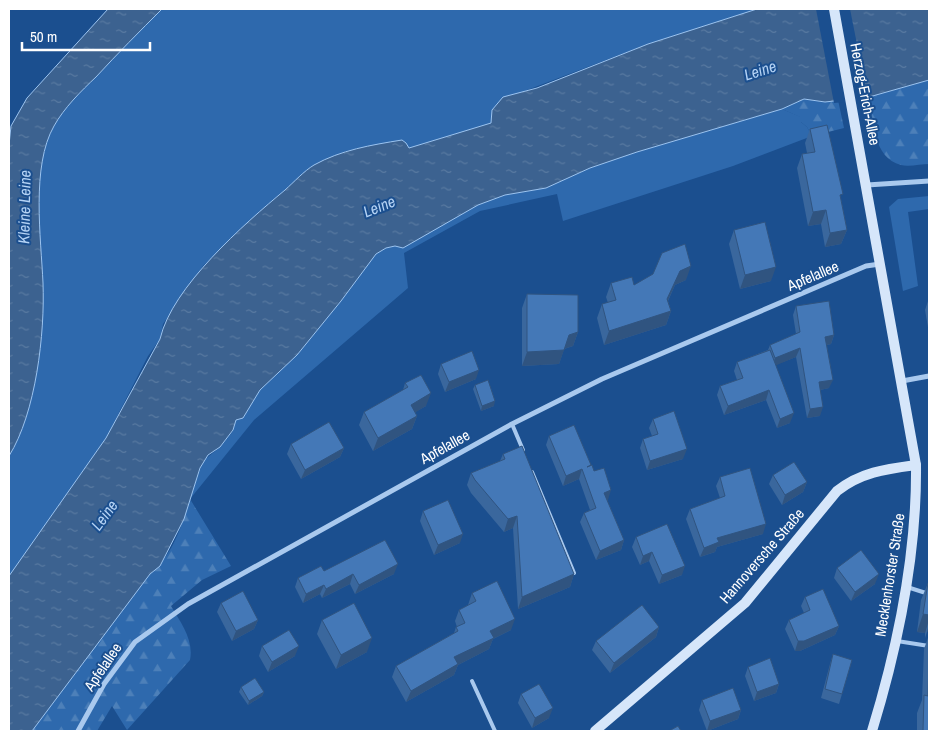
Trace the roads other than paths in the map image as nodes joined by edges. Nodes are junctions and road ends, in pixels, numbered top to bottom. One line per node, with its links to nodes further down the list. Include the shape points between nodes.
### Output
1 (834, 9): 3 (main road, Herzog-Erich-Allee)
2 (929, 181): 3 (street)
3 (866, 185): 4 (main road, Mecklenhorster Straße)
4 (880, 264): 6 (main road, Mecklenhorster Straße); 7 (street, Apfelallee, via 866,266 602,379)
5 (929, 376): 6 (street)
6 (902, 381): 9 (main road, Mecklenhorster Straße)
7 (512, 424): 8 (lane); 17 (street, Apfelallee, via 188,604 135,642 104,684)
8 (527, 459)
9 (916, 465): 12 (main road, Mecklenhorster Straße, via 913,540); 19 (main road, Hannoversche Straße, via 868,473 837,491 746,603)
10 (531, 468): 11 (lane)
11 (574, 573)
12 (905, 587): 13 (lane); 14 (main road, Mecklenhorster Straße)
13 (929, 594)
14 (895, 640): 15 (lane); 20 (main road, Mecklenhorster Straße)
15 (928, 644)
16 (472, 682): 18 (lane)
17 (78, 731)
18 (494, 731)
19 (595, 731)
20 (872, 731)

